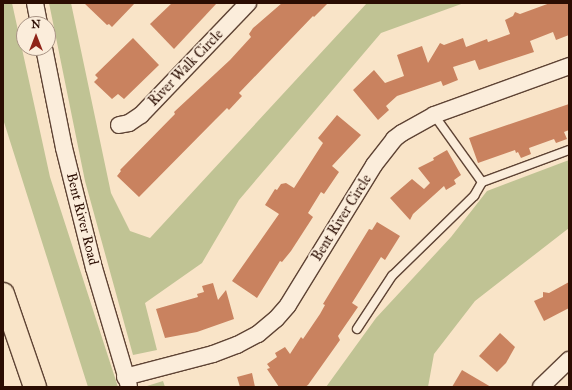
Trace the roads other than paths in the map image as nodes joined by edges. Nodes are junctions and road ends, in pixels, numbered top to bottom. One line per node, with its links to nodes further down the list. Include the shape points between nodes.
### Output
1 (35, 3): 3 (street)
2 (248, 3): 7 (street, River Walk Circle, via 141,115 129,123)
3 (37, 16)
4 (46, 56): 13 (street, Bent River Road, via 64,148 94,268)
5 (569, 66): 6 (street, Bent River Circle)
6 (434, 115): 9 (lane); 13 (street, Bent River Circle, via 402,133 378,159 288,305 276,319 258,334 238,345)
7 (119, 125)
8 (569, 150): 9 (lane)
9 (482, 182): 11 (lane, via 474,196 392,276)
10 (3, 294): 14 (highway)
11 (357, 329)
12 (569, 360): 15 (street)
13 (127, 382)
14 (35, 387)
15 (541, 387)

